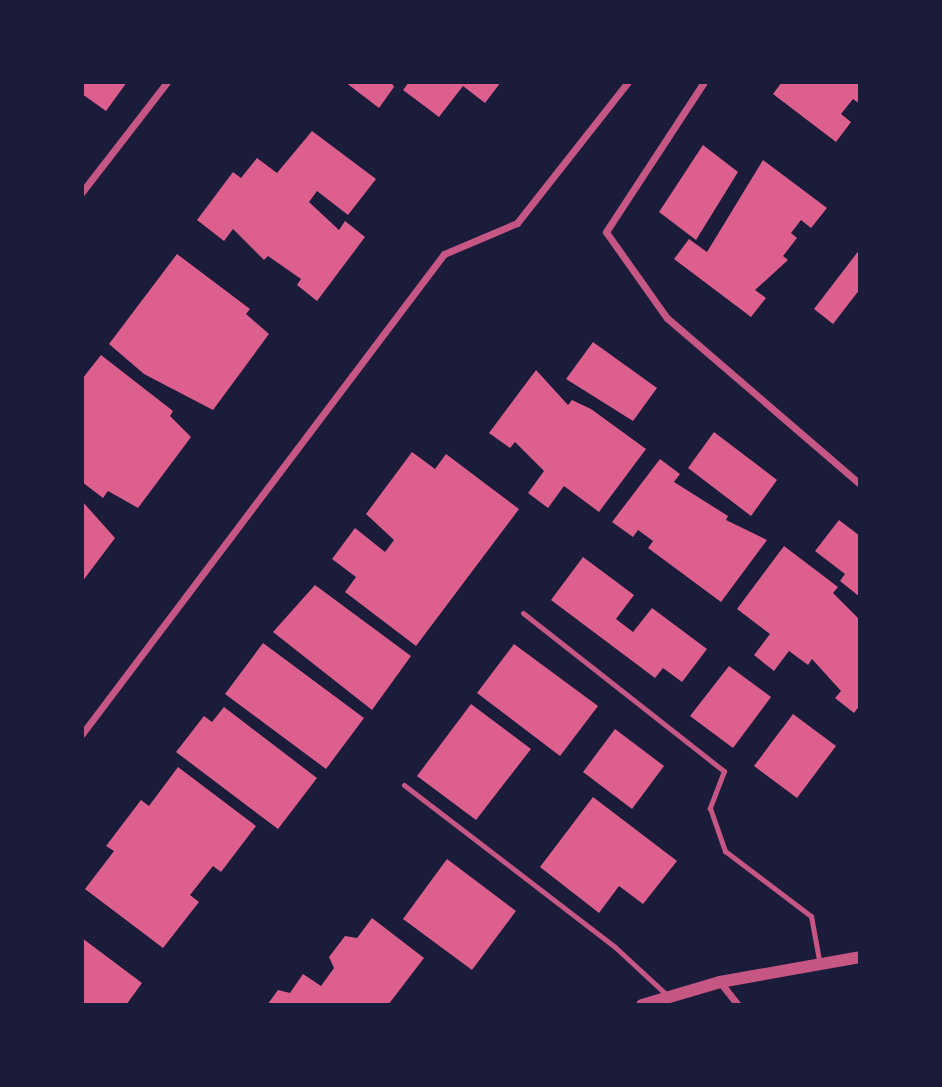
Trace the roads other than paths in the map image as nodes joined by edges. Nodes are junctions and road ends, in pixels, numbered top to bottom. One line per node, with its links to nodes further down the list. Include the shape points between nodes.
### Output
1 (167, 82): 4 (street)
2 (628, 82): 7 (street, via 517,223 444,254)
3 (705, 82): 5 (street, via 606,232 667,318)
4 (82, 192)
5 (860, 484)
6 (523, 613): 10 (lane, via 724,771 710,808 725,851 811,916)
7 (82, 734)
8 (404, 785): 12 (lane, via 615,947)
9 (860, 957): 10 (street)
10 (820, 965): 11 (street)
11 (720, 982): 12 (street); 14 (street)
12 (668, 996): 13 (street)
13 (642, 1005)
14 (738, 1005)

